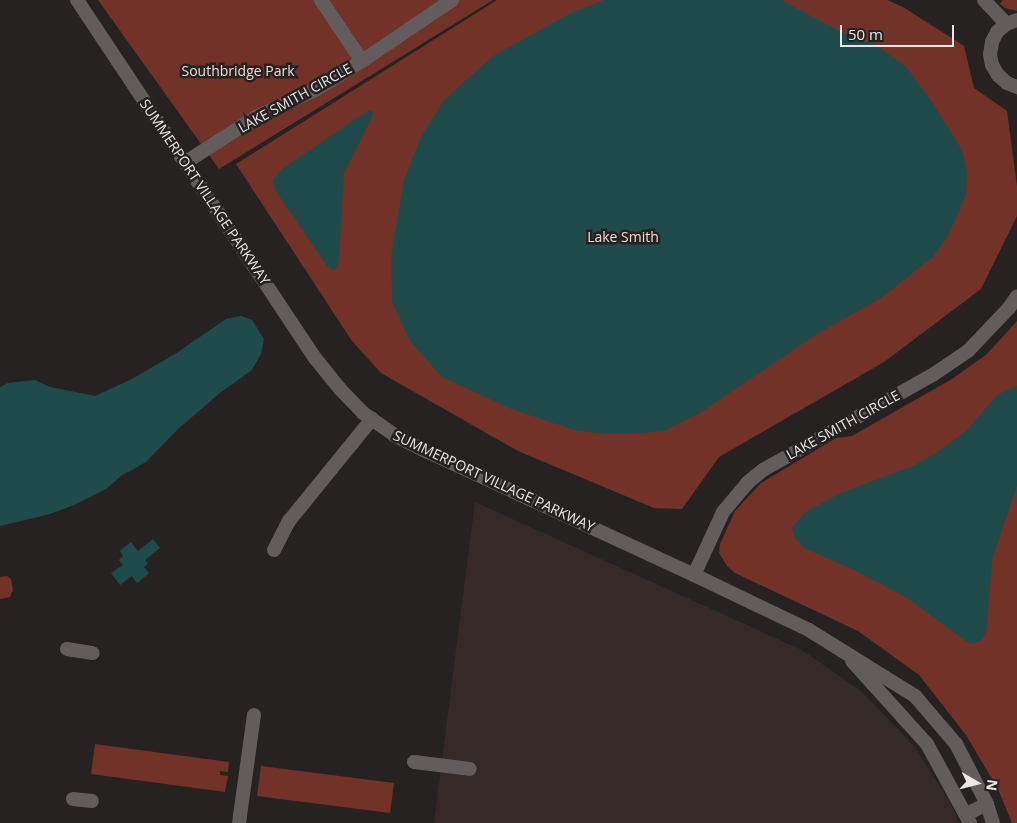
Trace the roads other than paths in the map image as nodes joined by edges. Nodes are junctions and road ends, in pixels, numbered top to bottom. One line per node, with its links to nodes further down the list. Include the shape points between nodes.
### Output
1 (77, 0): 8 (street, SUMMERPORT VILLAGE PARKWAY)
2 (321, 0): 6 (street)
3 (452, 0): 6 (street, LAKE SMITH CIRCLE)
4 (984, 0): 5 (street)
5 (1012, 22): 7 (street, via 997,32 990,54 998,75)
6 (362, 61): 8 (street, LAKE SMITH CIRCLE, via 315,90 256,117)
7 (1017, 86)
8 (186, 162): 10 (street, SUMMERPORT VILLAGE PARKWAY, via 315,358 340,389)
9 (1017, 296): 12 (street, LAKE SMITH CIRCLE, via 968,351 934,374 763,470 747,483 723,512)
10 (372, 419): 11 (street, via 289,521); 12 (street, SUMMERPORT VILLAGE PARKWAY, via 428,452)
11 (274, 550)
12 (694, 575): 13 (street, SUMMERPORT VILLAGE PARKWAY)
13 (838, 646): 21 (street, SUMMERPORT VILLAGE PARKWAY, via 915,696 956,744); 22 (street, SUMMERPORT VILLAGE PARKWAY, via 927,744)
14 (68, 649): 15 (street)
15 (93, 653)
16 (254, 715): 23 (street)
17 (414, 762): 18 (street)
18 (470, 769)
19 (72, 799): 20 (street)
20 (92, 801)
21 (987, 804): 22 (street); 24 (street, SUMMERPORT VILLAGE PARKWAY)
22 (968, 818)
23 (239, 823)
24 (993, 823)

